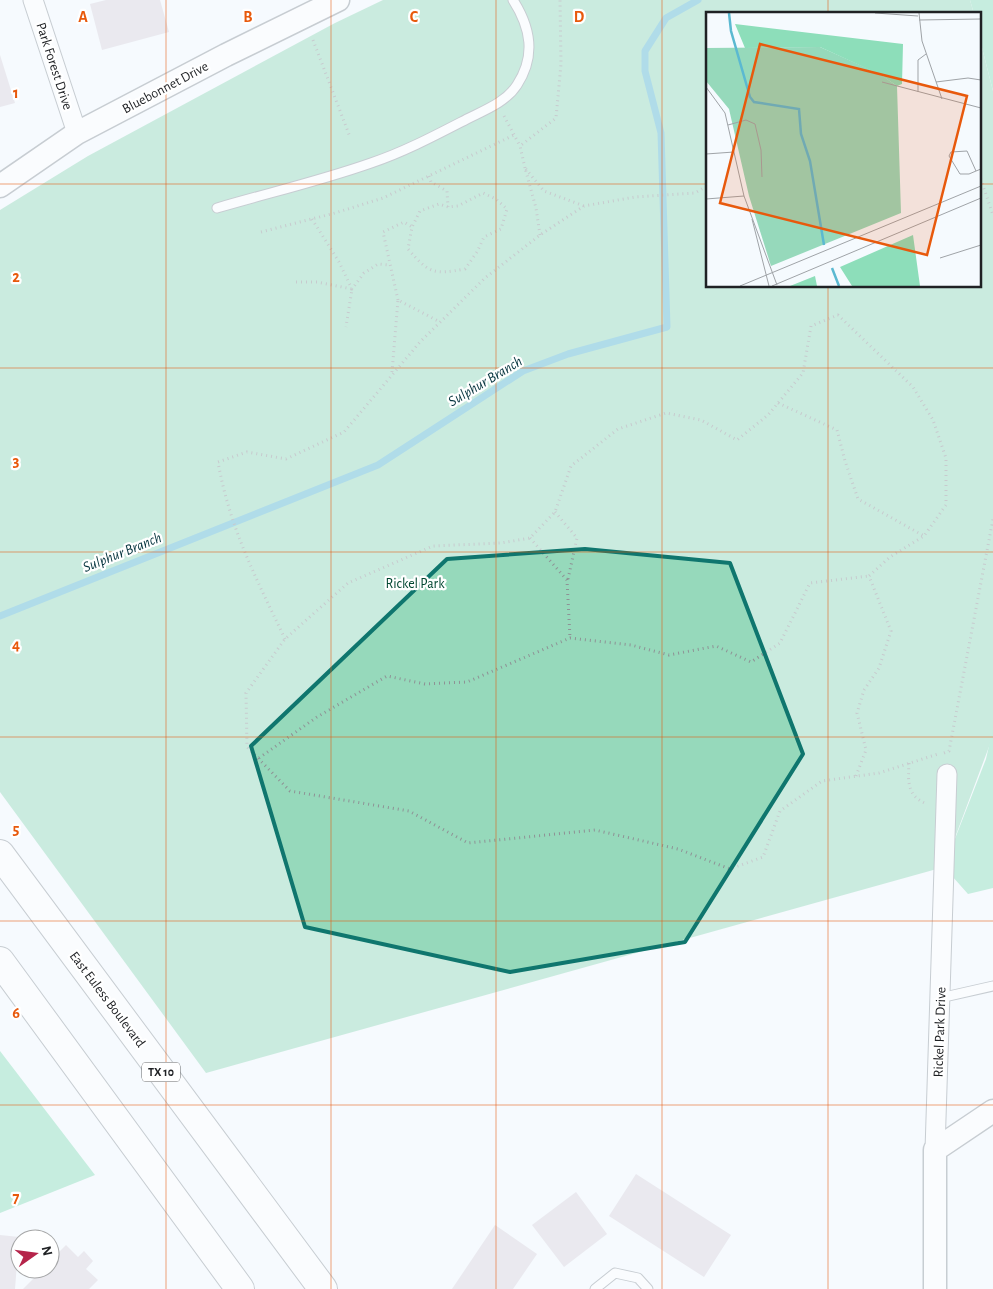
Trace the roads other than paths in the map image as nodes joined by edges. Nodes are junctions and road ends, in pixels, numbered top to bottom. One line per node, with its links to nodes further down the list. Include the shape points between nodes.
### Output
1 (33, 0): 4 (street, Park Forest Drive)
2 (513, 0): 6 (lane, via 529,33 530,51 516,86 497,103 433,137 371,163)
3 (327, 3): 4 (street, Bluebonnet Drive)
4 (77, 133): 5 (street, Bluebonnet Drive)
5 (0, 186)
6 (217, 208)
7 (947, 774): 11 (street, Rickel Park Drive)
8 (0, 854): 15 (main road, East Euless Boulevard / TX 10)
9 (0, 962): 14 (main road)
10 (993, 986): 11 (lane)
11 (940, 998): 13 (street, Rickel Park Drive)
12 (993, 1112): 13 (street)
13 (935, 1150): 18 (street, Rickel Park Drive)
14 (240, 1289)
15 (323, 1289)
16 (595, 1289): 17 (lane, via 615,1273 638,1278)
17 (648, 1289)
18 (935, 1289)

